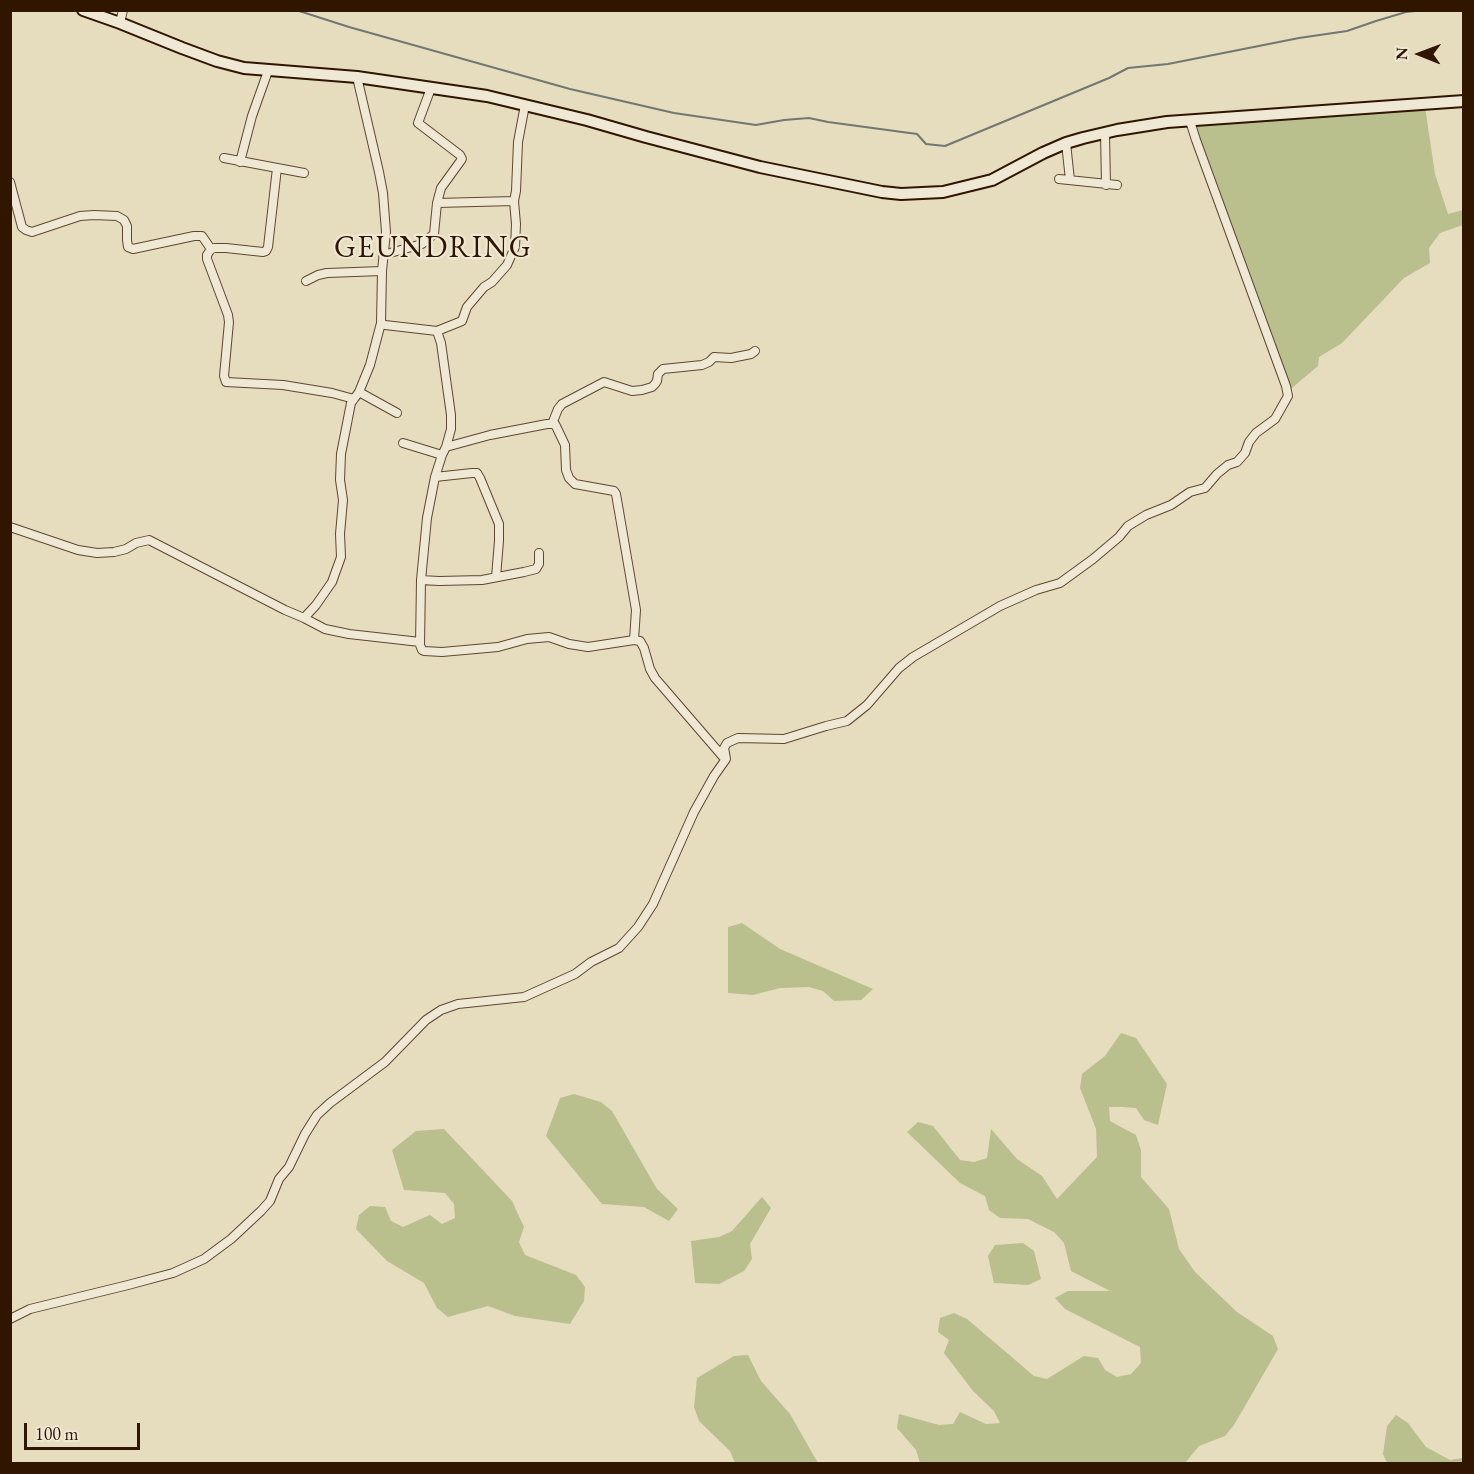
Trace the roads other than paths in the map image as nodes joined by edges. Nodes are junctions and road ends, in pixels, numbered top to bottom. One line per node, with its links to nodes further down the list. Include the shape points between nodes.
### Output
1 (83, 10): 3 (street)
2 (123, 10): 3 (street)
3 (120, 23): 4 (street, via 217,61)
4 (268, 71): 5 (street); 13 (street)
5 (357, 77): 6 (street); 24 (street, via 383,193)
6 (431, 88): 8 (street); 22 (street, via 418,123 462,159 441,188)
7 (1464, 101): 9 (street)
8 (525, 105): 11 (street, via 760,167 901,194 943,192 992,180); 21 (street)
9 (1190, 121): 10 (street); 44 (street, via 1286,386 1287,396 1275,419 1256,433 1237,462 1228,465 1204,488 1128,526 1060,583 1000,606 913,657 847,721 784,739 738,738 724,748)
10 (1105, 133): 11 (street); 19 (street)
11 (1066, 143): 17 (street)
12 (224, 158): 13 (street)
13 (240, 162): 14 (street)
14 (277, 168): 15 (street); 23 (street, via 266,251)
15 (304, 173)
16 (1059, 180): 17 (street)
17 (1070, 180): 19 (street)
18 (10, 182): 23 (street, via 26,230 32,232 80,216 117,216 127,226 128,247 133,249 194,236 202,236)
19 (1106, 184): 20 (street)
20 (1117, 185)
21 (514, 201): 22 (street); 28 (street, via 515,247 507,265 467,307 462,321)
22 (437, 203): 24 (street, via 434,234 422,244)
23 (211, 249): 30 (street, via 207,259 229,322 226,382)
24 (383, 255): 25 (street)
25 (382, 271): 26 (street, via 327,273); 27 (street)
26 (306, 281)
27 (381, 323): 28 (street); 30 (street, via 370,365)
28 (437, 331): 34 (street, via 451,415)
29 (755, 351): 32 (street, via 742,357 714,357 702,365 663,369 656,384 642,390 632,391 604,382 562,404)
30 (356, 395): 31 (street); 41 (street, via 341,454 341,556 332,582)
31 (397, 413)
32 (552, 424): 34 (street); 42 (street, via 565,445 569,478 575,484 616,494 636,610)
33 (402, 443): 35 (street)
34 (446, 447): 35 (street)
35 (442, 455): 36 (street)
36 (435, 477): 39 (street, via 477,473 499,524); 40 (street)
37 (10, 527): 41 (street, via 97,553 126,549 149,540)
38 (539, 553): 39 (street, via 536,569)
39 (496, 577): 40 (street)
40 (422, 580): 43 (street)
41 (304, 618): 43 (street, via 349,634)
42 (634, 640): 43 (street, via 588,647 549,637 442,652 424,651); 44 (street, via 642,644 655,678)
43 (420, 642)
44 (726, 759): 45 (street, via 694,812 653,904 619,948 524,997 458,1004 426,1020 385,1062 317,1115 270,1201 204,1259 173,1273 30,1309)
45 (10, 1319)

